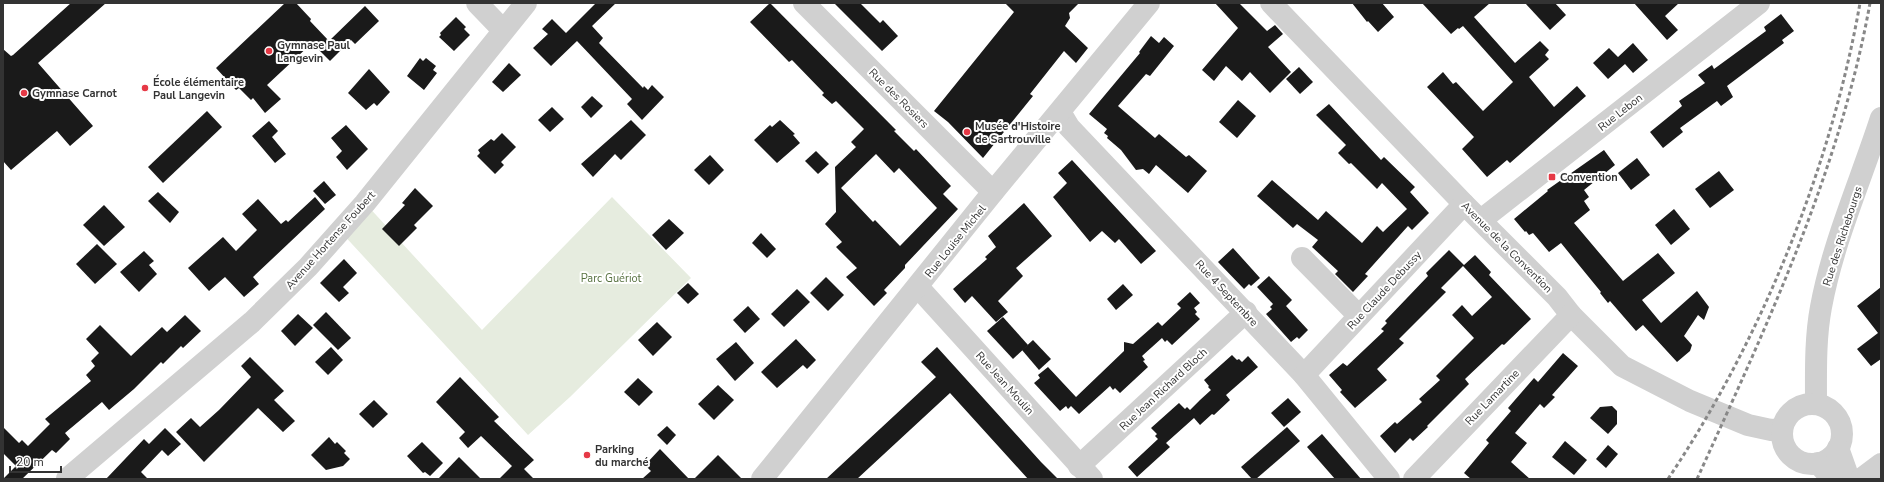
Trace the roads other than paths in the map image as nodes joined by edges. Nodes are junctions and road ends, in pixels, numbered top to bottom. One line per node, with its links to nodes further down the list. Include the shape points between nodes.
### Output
1 (477, 3): 7 (street)
2 (526, 3): 7 (street, Avenue Hortense Foubert)
3 (804, 3): 10 (street, Rue des Rosiers)
4 (1150, 3): 8 (street, Rue Louise Michel)
5 (1271, 3): 11 (street, Avenue de la Convention)
6 (1759, 3): 12 (street, Rue Lebon)
7 (503, 30): 25 (street, Avenue Hortense Foubert, via 365,203 308,268 252,322)
8 (1060, 112): 10 (street, Rue Louise Michel); 15 (street, Rue 4 Septembre, via 1069,127)
9 (1881, 118): 19 (street, Rue des Richebourgs, via 1832,261 1821,308 1816,352)
10 (993, 192): 14 (street, Rue Louise Michel)
11 (1464, 204): 12 (street, Avenue de la Convention); 17 (street, Rue Claude Debussy)
12 (1481, 220): 16 (street, Avenue de la Convention, via 1557,297)
13 (1302, 258): 17 (street)
14 (918, 287): 24 (street, Rue Jean Moulin); 26 (street, Rue Louise Michel)
15 (1246, 312): 18 (street, Rue 4 Septembre); 24 (street, Rue Jean Richard Bloch)
16 (1571, 315): 20 (street, Avenue de la Convention, via 1622,366 1690,401 1748,425 1771,430); 28 (street, Rue Lamartine)
17 (1359, 316): 18 (street, Rue Claude Debussy)
18 (1304, 375): 27 (street, Rue 4 Septembre)
19 (1816, 404): 20 (street, via 1803,406 1791,413); 21 (street, via 1829,410 1839,420 1842,430)
20 (1782, 429): 23 (street, via 1786,448 1791,455 1799,461)
21 (1838, 448): 23 (street); 29 (street)
22 (1881, 464): 30 (street)
23 (1825, 471)
24 (1086, 472)
25 (72, 477)
26 (762, 479)
27 (1389, 479)
28 (1414, 479)
29 (1849, 479)
30 (1860, 479)

